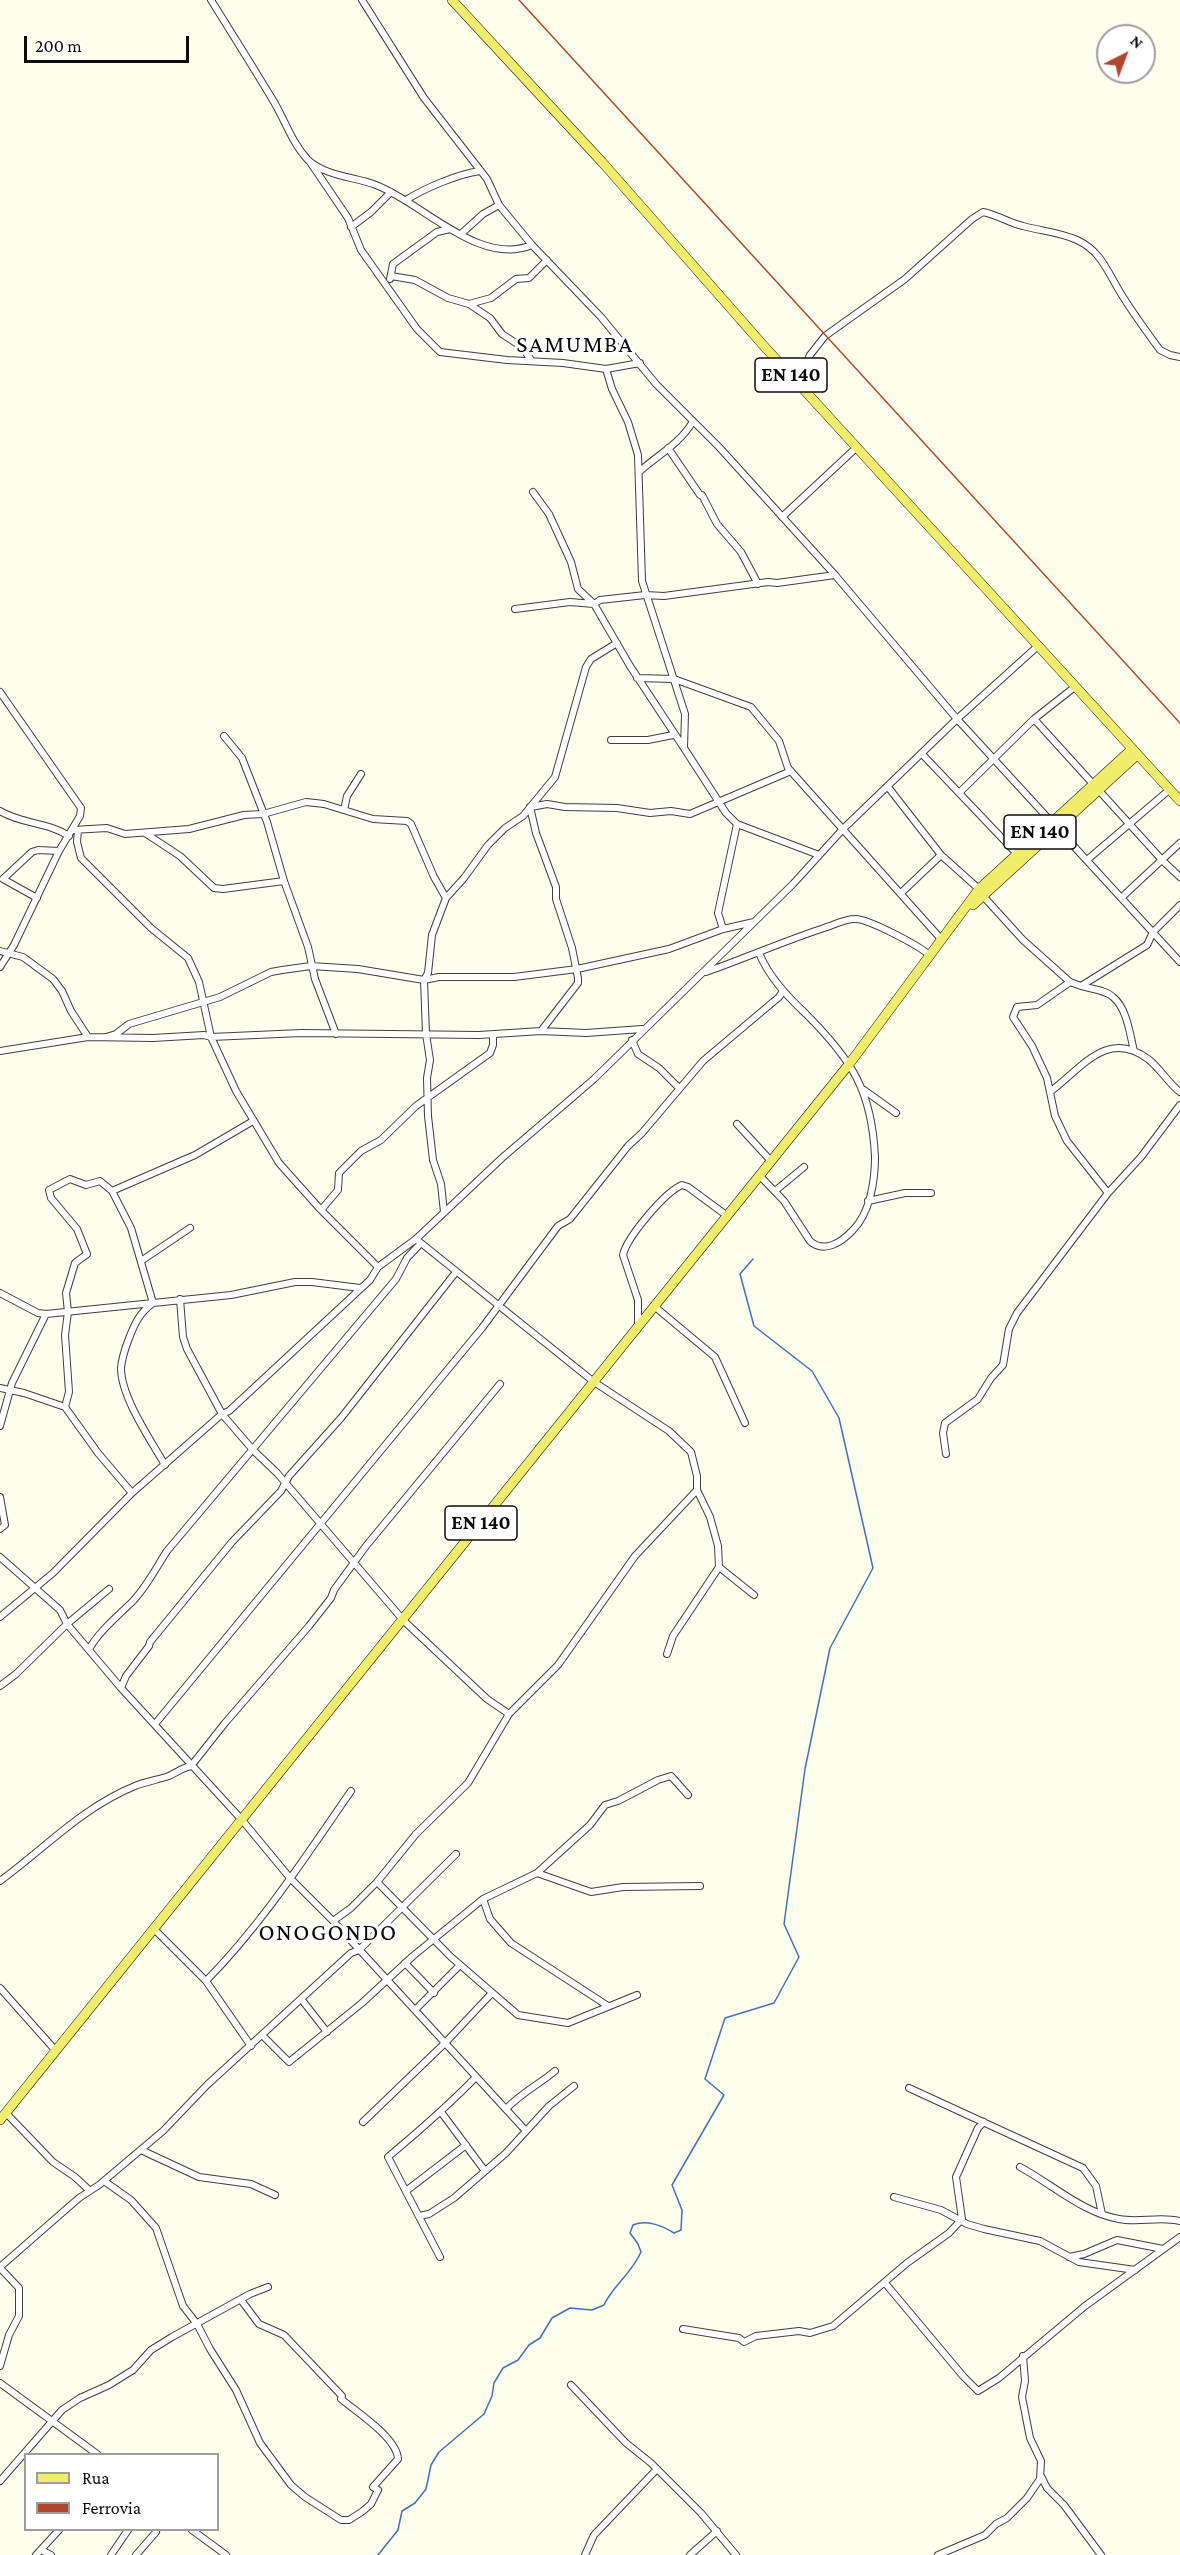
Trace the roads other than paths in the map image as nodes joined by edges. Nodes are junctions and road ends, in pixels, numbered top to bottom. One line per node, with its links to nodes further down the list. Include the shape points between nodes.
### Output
1 (211, 0): 4 (street)
2 (362, 0): 5 (street, via 424,98)
3 (452, 0): 23 (main road, EN 140)
4 (310, 162): 6 (street); 10 (street)
5 (480, 171): 7 (street, via 464,173); 8 (street)
6 (391, 192): 7 (street); 10 (street)
7 (406, 200): 9 (street)
8 (499, 205): 13 (street); 14 (street)
9 (443, 224): 11 (street); 12 (street)
10 (351, 227): 17 (street)
11 (450, 229): 12 (street); 13 (street)
12 (438, 232): 16 (street, via 393,264)
13 (461, 234): 14 (street, via 504,250)
14 (532, 245): 15 (street)
15 (547, 260): 18 (street, via 530,278 516,279 491,298); 21 (street)
16 (391, 276): 17 (street); 18 (street, via 415,280 447,298)
17 (386, 284): 20 (street, via 417,330 440,352)
18 (469, 304): 20 (street, via 490,318)
19 (1180, 357): 23 (street, via 1160,350 1092,248 1054,232 1021,226 983,212 905,279 825,336 810,355)
20 (531, 360): 22 (street)
21 (640, 363): 22 (street); 24 (street)
22 (606, 369): 27 (street, via 635,443)
23 (798, 382): 25 (main road, EN 140)
24 (692, 423): 26 (street, via 679,441); 29 (street)
25 (857, 447): 29 (street); 36 (main road, EN 140)
26 (668, 448): 27 (street); 31 (street, via 702,495 724,535 741,552)
27 (639, 471): 32 (street, via 639,550)
28 (533, 492): 33 (street, via 549,514 571,562 578,589)
29 (782, 517): 30 (street)
30 (835, 575): 31 (street); 41 (street)
31 (758, 584): 32 (street)
32 (645, 595): 33 (street); 38 (street)
33 (594, 604): 34 (street, via 583,601); 35 (street)
34 (515, 609)
35 (617, 643): 37 (street); 58 (street, via 591,659 586,667 555,777)
36 (1039, 645): 39 (main road, EN 140); 41 (street)
37 (637, 678): 38 (street); 43 (street)
38 (674, 679): 46 (street, via 685,714); 50 (street, via 755,710 779,741)
39 (1076, 686): 42 (street); 47 (main road, EN 140)
40 (0, 692): 66 (street, via 81,808)
41 (957, 719): 48 (street); 49 (street)
42 (1034, 719): 49 (street); 53 (street)
43 (673, 735): 45 (street); 46 (street)
44 (224, 736): 61 (street, via 242,758)
45 (611, 740)
46 (684, 748): 57 (street)
47 (1135, 752): 53 (main road, EN 140); 54 (main road)
48 (922, 754): 52 (street); 55 (street)
49 (994, 758): 55 (street); 62 (street)
50 (791, 771): 57 (street); 65 (street)
51 (361, 774): 59 (street, via 347,796)
52 (888, 787): 65 (street); 71 (street)
53 (1095, 787): 62 (main road, EN 140); 64 (street)
54 (1169, 790): 56 (main road); 64 (street)
55 (959, 793): 72 (street)
56 (1180, 801)
57 (719, 802): 58 (street, via 690,814 547,804); 63 (street)
58 (530, 807): 80 (street, via 493,840); 94 (street)
59 (344, 810): 61 (street, via 306,802); 80 (street, via 411,824)
60 (0, 811): 66 (street)
61 (263, 814): 67 (street, via 189,829); 76 (street)
62 (1055, 824): 72 (main road, EN 140); 73 (street)
63 (737, 825): 70 (street); 84 (street, via 718,913)
64 (1130, 825): 73 (street); 74 (street)
65 (843, 829): 70 (street); 78 (street)
66 (73, 832): 67 (street, via 107,828 125,834); 69 (street); 100 (street, via 81,858 188,958 199,982)
67 (144, 832): 76 (street, via 180,856 214,888)
68 (1180, 843): 74 (street)
69 (59, 851): 79 (street); 79 (street, via 35,850 3,879)
70 (819, 855): 83 (street)
71 (942, 855): 77 (street); 78 (street)
72 (1020, 856): 77 (main road, EN 140)
73 (1087, 860): 81 (street)
74 (1162, 861): 75 (street); 81 (street)
75 (1180, 877)
76 (284, 881): 92 (street)
77 (981, 892): 86 (main road, EN 140); 97 (street, via 1023,939)
78 (901, 893): 86 (street)
79 (37, 898): 89 (street)
80 (446, 898): 96 (street, via 432,935)
81 (1121, 898): 85 (street)
82 (1180, 905): 85 (street)
83 (755, 922): 84 (street); 95 (street)
84 (723, 929): 94 (street, via 669,949)
85 (1153, 932): 91 (street); 98 (street, via 1147,945)
86 (941, 939): 90 (main road, EN 140)
87 (0, 951): 89 (street)
88 (759, 952): 90 (street, via 855,919 916,944); 95 (street); 99 (street)
89 (8, 955): 93 (street); 106 (street, via 23,957 53,979)
90 (929, 955): 112 (main road, EN 140)
91 (1180, 962)
92 (311, 966): 96 (street, via 381,971); 100 (street, via 271,972); 103 (street)
93 (0, 967)
94 (577, 969): 96 (street, via 514,977); 102 (street, via 578,983)
95 (704, 972): 101 (street)
96 (424, 980): 104 (street)
97 (1070, 981): 98 (street); 115 (street, via 1037,1005 1020,1006 1013,1012 1047,1078)
98 (1081, 986): 111 (street, via 1116,999 1130,1030)
99 (781, 994): 112 (street); 113 (street, via 717,1048)
100 (202, 1003): 107 (street, via 136,1021); 108 (street)
101 (643, 1029): 102 (street); 109 (street)
102 (541, 1031): 105 (street)
103 (336, 1034): 104 (street); 108 (street)
104 (426, 1034): 105 (street); 117 (street, via 430,1060)
105 (493, 1035): 117 (street, via 492,1051)
106 (88, 1037): 107 (street); 110 (street)
107 (106, 1037): 108 (street)
108 (211, 1037): 120 (street)
109 (632, 1040): 113 (street, via 638,1054); 131 (street, via 594,1079)
110 (0, 1051)
111 (1134, 1051): 115 (street, via 1116,1046 1104,1050); 116 (street, via 1148,1059)
112 (850, 1063): 114 (street); 122 (main road, EN 140)
113 (679, 1088): 142 (street, via 570,1220 558,1226)
114 (864, 1090): 119 (street); 129 (street, via 875,1159)
115 (1050, 1092): 128 (street, via 1066,1141)
116 (1180, 1092)
117 (427, 1098): 130 (street, via 339,1173 338,1190); 131 (street, via 433,1160)
118 (1180, 1105): 128 (street)
119 (896, 1113)
120 (253, 1121): 125 (street, via 195,1155); 130 (street, via 279,1163)
121 (737, 1124): 122 (street)
122 (771, 1161): 124 (main road, EN 140)
123 (804, 1167): 126 (street)
124 (759, 1175): 126 (street); 132 (main road, EN 140)
125 (112, 1191): 135 (street, via 131,1228); 144 (street, via 100,1181 86,1185 70,1179 49,1190 81,1236 87,1254 75,1263 71,1273 66,1293)
126 (776, 1191): 129 (street, via 810,1241 827,1247 852,1231)
127 (931, 1193): 129 (street, via 905,1193)
128 (1108, 1193): 156 (street, via 1012,1321 1003,1365 978,1400 945,1423)
129 (868, 1201)
130 (321, 1210): 136 (street)
131 (444, 1212): 134 (street)
132 (726, 1215): 143 (main road, EN 140); 146 (street, via 682,1185 669,1193 636,1231 623,1255 638,1300)
133 (190, 1228): 135 (street)
134 (418, 1241): 136 (street); 137 (street); 155 (street, via 396,1279)
135 (141, 1261): 141 (street)
136 (378, 1267): 138 (street)
137 (456, 1272): 142 (street); 158 (street)
138 (360, 1288): 140 (street, via 296,1282 231,1295); 152 (street)
139 (0, 1293): 145 (street)
140 (180, 1299): 141 (street); 152 (street, via 187,1349)
141 (153, 1302): 144 (street); 157 (street, via 141,1312 132,1329 121,1369 130,1400)
142 (499, 1305): 147 (street); 162 (street)
143 (654, 1306): 146 (main road, EN 140); 153 (street, via 715,1357)
144 (68, 1312): 145 (street); 151 (street, via 65,1335 69,1392)
145 (46, 1314): 150 (street)
146 (638, 1326): 147 (main road, EN 140)
147 (594, 1382): 159 (street, via 684,1443 695,1466); 171 (main road, EN 140)
148 (500, 1384): 165 (street)
149 (0, 1388): 150 (street)
150 (11, 1391): 151 (street); 154 (street)
151 (65, 1407): 160 (street)
152 (222, 1414): 155 (street); 157 (street)
153 (745, 1423)
154 (0, 1426)
155 (253, 1450): 158 (street); 173 (street)
156 (946, 1454)
157 (165, 1464): 160 (street)
158 (285, 1483): 162 (street); 176 (street, via 150,1642)
159 (697, 1490): 166 (street, via 713,1526); 177 (street, via 644,1544 558,1665)
160 (132, 1493): 167 (street, via 53,1573)
161 (0, 1497): 163 (street, via 5,1525)
162 (320, 1523): 165 (street); 178 (street)
163 (0, 1529)
164 (0, 1557): 167 (street)
165 (354, 1564): 171 (street); 179 (street, via 309,1626)
166 (719, 1567): 169 (street); 174 (street, via 673,1636)
167 (33, 1587): 170 (street); 172 (street, via 60,1610)
168 (109, 1589): 172 (street)
169 (754, 1595)
170 (0, 1617)
171 (404, 1621): 177 (street, via 487,1700); 182 (main road, EN 140)
172 (68, 1624): 173 (street); 175 (street)
173 (89, 1650): 176 (street)
174 (667, 1654)
175 (0, 1686)
176 (121, 1688): 178 (street)
177 (509, 1714): 187 (street, via 468,1783 416,1834)
178 (155, 1724): 179 (street)
179 (191, 1766): 182 (street); 186 (street, via 103,1802 70,1823)
180 (351, 1791): 185 (street)
181 (688, 1795): 184 (street, via 671,1776 605,1805 590,1825)
182 (242, 1820): 185 (street); 192 (main road, EN 140)
183 (456, 1854): 190 (street)
184 (537, 1873): 188 (street, via 591,1892 624,1887); 189 (street)
185 (290, 1878): 191 (street); 198 (street, via 230,1957)
186 (0, 1881)
187 (377, 1882): 190 (street); 191 (street)
188 (700, 1886)
189 (483, 1899): 193 (street); 204 (street, via 490,1919 512,1943)
190 (401, 1906): 193 (street); 194 (street)
191 (333, 1921): 194 (street)
192 (154, 1929): 198 (street); 210 (main road, EN 140)
193 (433, 1939): 195 (street); 196 (street)
194 (359, 1950): 197 (street); 203 (street, via 351,1953)
195 (405, 1963): 197 (street); 200 (street)
196 (460, 1965): 200 (street); 201 (street)
197 (388, 1980): 205 (street); 206 (street)
198 (206, 1981): 209 (street)
199 (0, 1988): 210 (street)
200 (434, 1993): 205 (street)
201 (491, 1994): 204 (street, via 518,2015 568,2023); 208 (street)
202 (637, 1995): 204 (street)
203 (302, 2000): 206 (street); 207 (street)
204 (609, 2006)
205 (415, 2010): 208 (street)
206 (327, 2032): 207 (street, via 289,2062)
207 (262, 2035): 209 (street)
208 (445, 2043): 212 (street); 218 (street)
209 (251, 2046): 222 (street)
210 (56, 2051): 217 (main road, EN 140)
211 (555, 2071): 215 (street)
212 (476, 2077): 215 (street); 216 (street)
213 (574, 2086): 220 (street)
214 (909, 2088): 219 (street)
215 (507, 2108): 220 (street)
216 (441, 2112): 221 (street); 227 (street, via 388,2157)
217 (3, 2116): 226 (street)
218 (363, 2122)
219 (984, 2122): 230 (street, via 1083,2168 1096,2186); 232 (street, via 956,2177)
220 (526, 2131): 224 (street)
221 (466, 2145): 224 (street); 227 (street)
222 (141, 2150): 225 (street); 228 (street, via 199,2177 251,2184)
223 (1020, 2167): 230 (street)
224 (485, 2171): 231 (street, via 454,2198)
225 (104, 2181): 226 (street); 243 (street, via 131,2200 156,2228 183,2306)
226 (89, 2190): 238 (street)
227 (406, 2191): 231 (street)
228 (275, 2195)
229 (894, 2197): 232 (street)
230 (1102, 2214): 233 (street, via 1121,2220)
231 (419, 2216): 236 (street)
232 (962, 2219): 237 (street, via 967,2224 1040,2241); 240 (street)
233 (1180, 2221)
234 (1180, 2237): 235 (street)
235 (1163, 2248): 237 (street, via 1117,2240); 239 (street)
236 (440, 2257)
237 (1069, 2257): 239 (street, via 1079,2262)
238 (0, 2267): 246 (street, via 19,2288 19,2316)
239 (1136, 2270): 245 (street)
240 (885, 2283): 244 (street, via 838,2323 816,2331 756,2336 744,2342); 245 (street, via 978,2391)
241 (268, 2287): 242 (street)
242 (241, 2300): 243 (street); 243 (street, via 259,2324 284,2335 341,2399 398,2452 398,2459 373,2487 378,2490 376,2497 356,2517 341,2520 332,2516 291,2485 260,2443 237,2390)
243 (197, 2324): 249 (street, via 152,2350 133,2370 80,2398)
244 (683, 2329)
245 (1023, 2356): 252 (street, via 1026,2381 1022,2397 1030,2438 1041,2461)
246 (0, 2366)
247 (0, 2383): 249 (street)
248 (571, 2385): 251 (street, via 626,2443)
249 (51, 2421): 250 (street); 253 (street)
250 (96, 2453)
251 (657, 2469): 257 (street); 264 (street, via 594,2535)
252 (1041, 2475): 267 (street, via 1027,2498 1007,2518 985,2535); 268 (street)
253 (0, 2481)
254 (57, 2531): 259 (street)
255 (128, 2531): 261 (street)
256 (195, 2531): 263 (street)
257 (717, 2531): 265 (street); 266 (street)
258 (156, 2532): 262 (street)
259 (39, 2552): 260 (street)
260 (51, 2555)
261 (111, 2555)
262 (136, 2555)
263 (226, 2555)
264 (585, 2555)
265 (690, 2555)
266 (736, 2555)
267 (938, 2555)
268 (1101, 2555)

